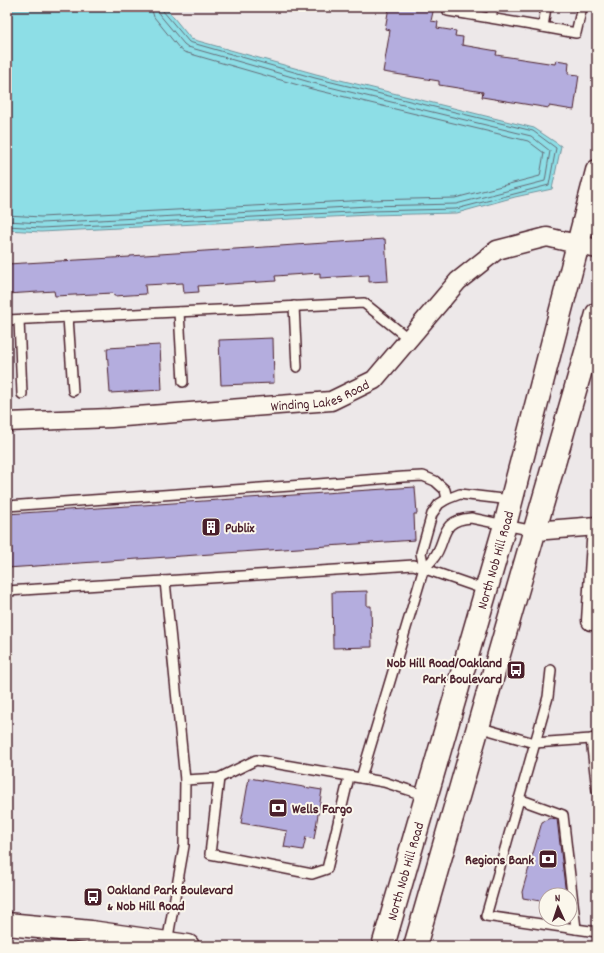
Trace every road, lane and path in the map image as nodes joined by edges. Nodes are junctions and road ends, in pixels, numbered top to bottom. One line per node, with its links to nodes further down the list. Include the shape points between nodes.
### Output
1 (448, 7): 5 (lane, via 448,11)
2 (493, 7): 5 (lane)
3 (546, 7): 6 (lane)
4 (582, 7): 6 (lane, via 576,34)
5 (491, 18): 6 (lane)
6 (543, 27)
7 (597, 171): 8 (main road, North Nob Hill Road)
8 (587, 246): 15 (street, Winding Lakes Road, via 547,237 497,250 458,281); 22 (main road, North Nob Hill Road)
9 (294, 306): 10 (lane); 15 (lane, via 364,302); 16 (lane)
10 (179, 312): 12 (lane); 17 (lane)
11 (597, 314): 26 (main road, North Nob Hill Road)
12 (68, 317): 14 (lane); 18 (lane)
13 (7, 320): 14 (lane)
14 (18, 320): 19 (lane)
15 (409, 339): 20 (street, Winding Lakes Road, via 374,380 331,401 111,418)
16 (297, 367)
17 (183, 382)
18 (73, 391)
19 (22, 394)
20 (7, 422)
21 (447, 499): 22 (lane, via 460,494); 23 (lane, via 445,490 423,476); 27 (lane, via 439,504 432,514 421,553)
22 (511, 500): 24 (main road, North Nob Hill Road)
23 (7, 506)
24 (505, 525): 26 (lane); 27 (lane, via 471,518 452,523 434,558); 30 (main road, North Nob Hill Road)
25 (597, 526): 26 (street); 31 (street)
26 (534, 531): 33 (main road, North Nob Hill Road)
27 (424, 568): 28 (lane, via 414,564); 30 (lane); 38 (lane)
28 (165, 581): 29 (lane); 39 (lane)
29 (7, 591)
30 (487, 591): 41 (main road, North Nob Hill Road)
31 (591, 621)
32 (552, 670): 35 (lane, via 548,696)
33 (478, 727): 35 (lane); 53 (main road, North Nob Hill Road)
34 (594, 738): 35 (lane); 40 (lane)
35 (534, 743): 42 (lane)
36 (349, 777): 37 (lane, via 256,760); 37 (lane, via 327,869 312,874 210,854); 38 (lane)
37 (219, 778): 39 (lane)
38 (361, 778): 41 (lane, via 384,782)
39 (185, 780): 47 (lane, via 184,846)
40 (597, 790)
41 (427, 796): 52 (main road, North Nob Hill Road)
42 (519, 799): 44 (lane, via 563,815); 44 (lane, via 486,916)
43 (7, 924): 46 (main road)
44 (576, 929): 45 (lane)
45 (597, 932)
46 (116, 936): 47 (main road); 48 (main road)
47 (167, 943): 49 (main road)
48 (98, 946)
49 (188, 946)
50 (332, 946): 51 (path)
51 (336, 946)
52 (383, 946)
53 (415, 946)

